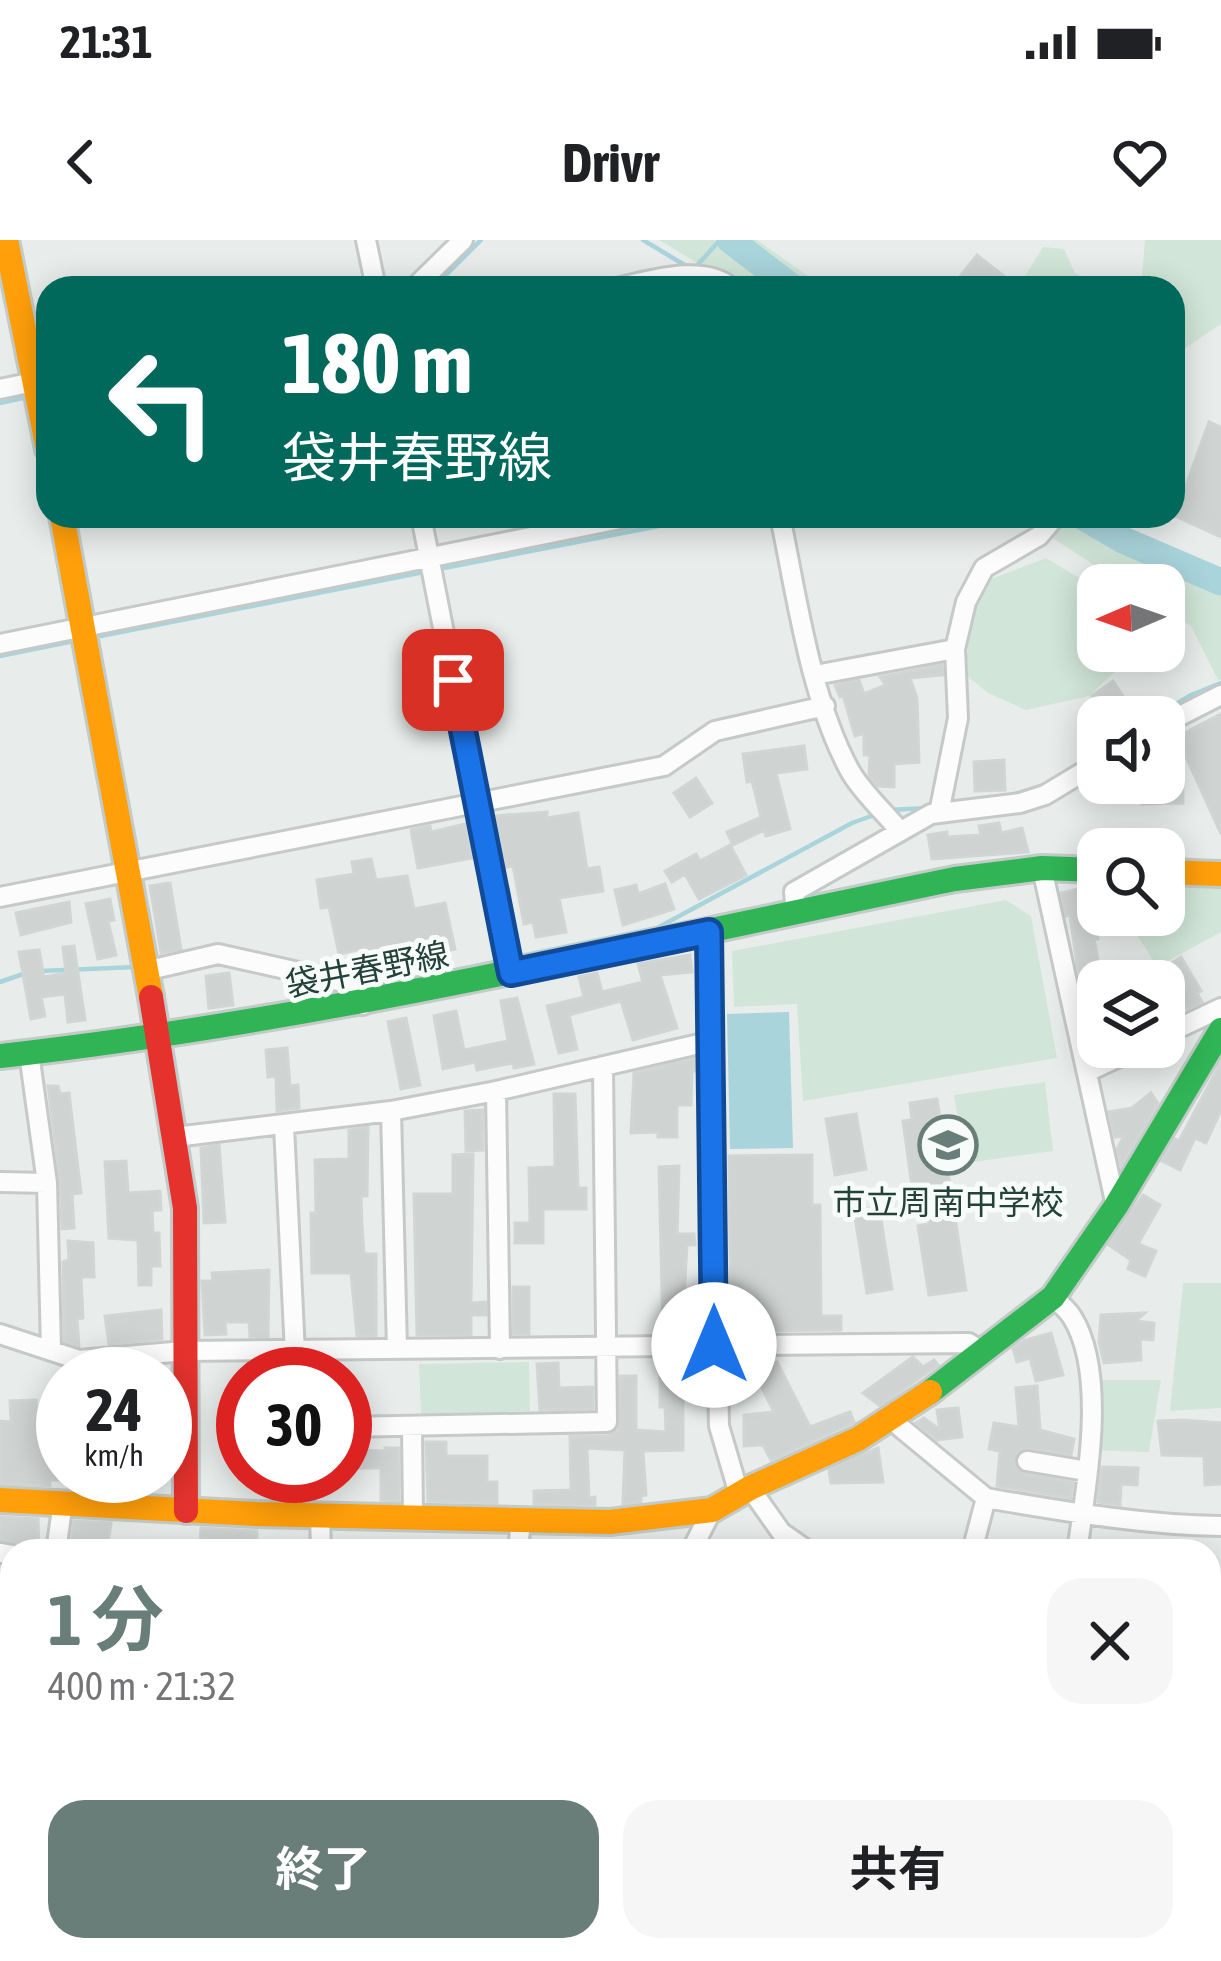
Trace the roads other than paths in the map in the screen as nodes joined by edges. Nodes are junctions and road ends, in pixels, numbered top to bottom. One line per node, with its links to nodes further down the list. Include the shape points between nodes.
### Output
1 (6, 240): 6 (street)
2 (366, 240): 4 (street)
3 (464, 240): 5 (street)
4 (374, 276)
5 (426, 276)
6 (36, 372)
7 (36, 385): 8 (street)
8 (0, 389)
9 (64, 528): 15 (street)
10 (423, 528): 14 (street)
11 (578, 528): 14 (street)
12 (783, 528): 18 (street)
13 (1046, 528): 17 (street, via 984,568)
14 (429, 559): 15 (street); 23 (street)
15 (85, 628): 16 (street); 28 (street)
16 (0, 644)
17 (955, 649): 18 (street); 24 (street, via 958,718)
18 (815, 675): 20 (street)
19 (1221, 695): 21 (street)
20 (825, 706): 23 (street, via 715,731 664,766); 25 (street, via 851,773)
21 (1185, 713)
22 (1077, 776): 24 (street, via 1020,803)
23 (477, 802): 28 (street); 35 (street)
24 (939, 813): 25 (street)
25 (899, 830): 32 (street, via 794,892)
26 (1042, 868): 27 (street, 袋井春野線); 32 (street, 袋井春野線); 46 (street)
27 (1077, 869)
28 (130, 871): 31 (street); 34 (street)
29 (1185, 873): 30 (street)
30 (1221, 874)
31 (0, 897)
32 (796, 912): 33 (street, 袋井春野線)
33 (709, 932): 35 (street, 袋井春野線); 41 (street)
34 (144, 965): 36 (street, via 218,954 343,982); 40 (street)
35 (511, 973): 36 (street, 袋井春野線)
36 (363, 1005): 40 (street, 袋井春野線)
37 (1221, 1008): 38 (street)
38 (1185, 1025)
39 (1221, 1030): 53 (street)
40 (156, 1039): 42 (street, 袋井春野線); 50 (street)
41 (712, 1041): 44 (street); 56 (street)
42 (29, 1053): 43 (street, 袋井春野線); 52 (street)
43 (0, 1056)
44 (603, 1066): 47 (street); 61 (street)
45 (1095, 1068): 46 (street)
46 (1087, 1072): 53 (street)
47 (496, 1091): 48 (street); 64 (street)
48 (391, 1111): 49 (street); 63 (street)
49 (284, 1126): 50 (street); 60 (street)
50 (175, 1137): 59 (street)
51 (0, 1182): 52 (street)
52 (47, 1183): 58 (street)
53 (1115, 1206): 54 (street)
54 (1053, 1297): 65 (street); 70 (street, via 1073,1318 1088,1376)
55 (0, 1334): 57 (street)
56 (714, 1345): 61 (street); 65 (street, via 969,1343); 71 (street, via 719,1426)
57 (38, 1347)
58 (52, 1347)
59 (185, 1347)
60 (295, 1347)
61 (604, 1348): 64 (street); 67 (street, via 607,1422)
62 (372, 1349): 63 (street)
63 (397, 1349): 64 (street)
64 (500, 1349)
65 (983, 1353): 66 (street)
66 (895, 1417): 71 (street); 72 (street)
67 (412, 1426): 68 (street); 82 (street)
68 (372, 1427)
69 (1027, 1461): 70 (street)
70 (1087, 1471): 80 (street)
71 (745, 1491): 78 (street); 89 (street)
72 (986, 1498): 80 (street); 90 (street)
73 (0, 1500): 74 (street)
74 (36, 1501)
75 (63, 1503): 85 (street)
76 (77, 1503): 79 (street)
77 (186, 1503): 79 (street)
78 (712, 1510): 83 (street, via 610,1522); 88 (street)
79 (186, 1511): 81 (street)
80 (1082, 1514): 84 (street); 91 (street)
81 (320, 1516): 82 (street); 86 (street)
82 (413, 1518): 83 (street)
83 (520, 1520): 87 (street)
84 (1221, 1526)
85 (58, 1539)
86 (321, 1539)
87 (519, 1539)
88 (697, 1539)
89 (791, 1539)
90 (975, 1539)
91 (1079, 1539)

